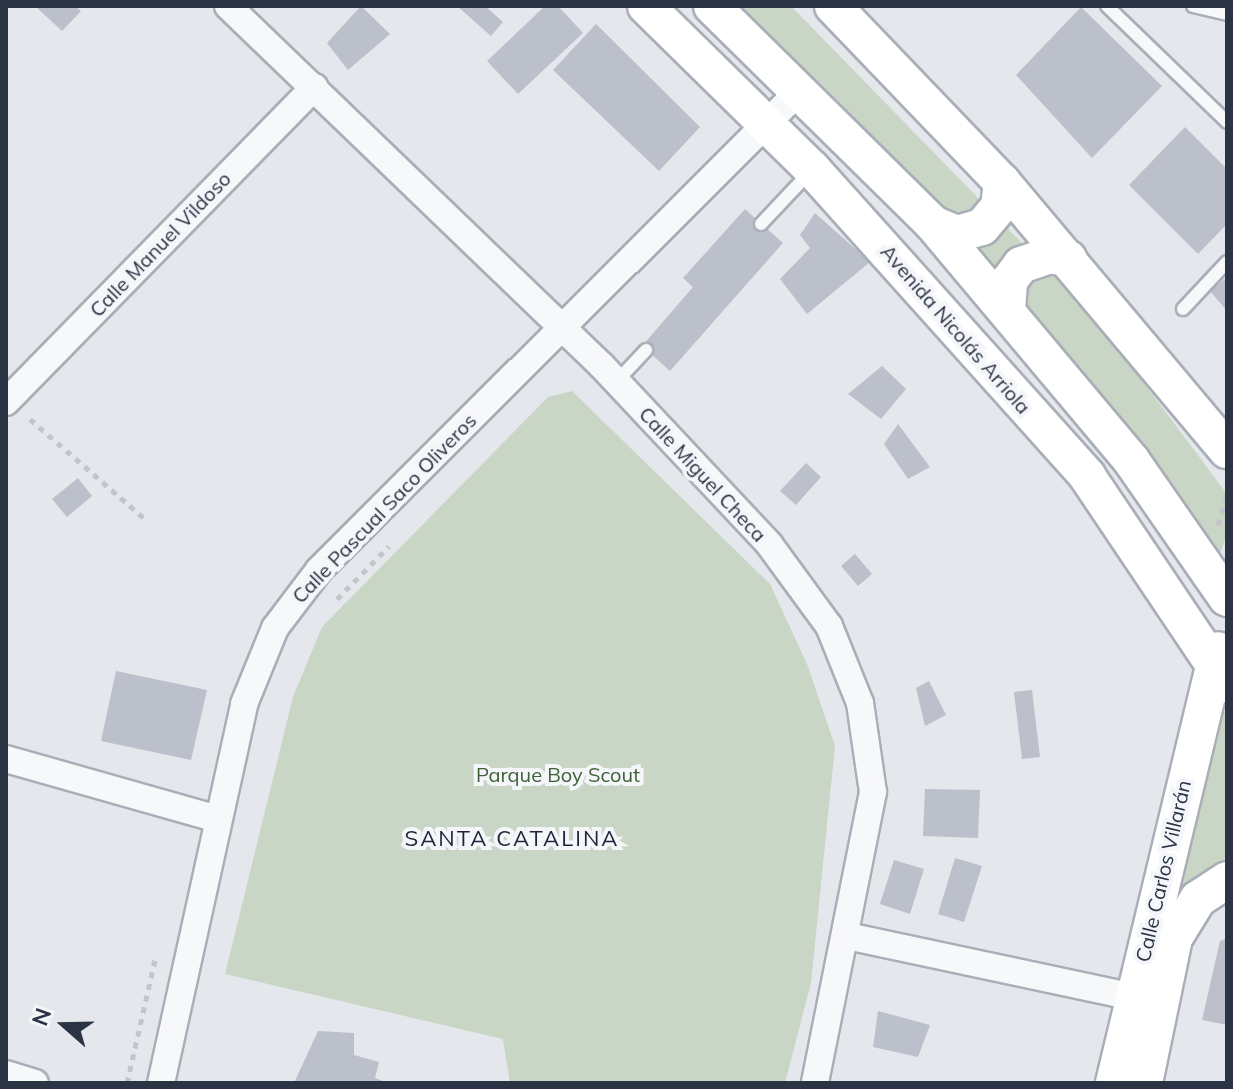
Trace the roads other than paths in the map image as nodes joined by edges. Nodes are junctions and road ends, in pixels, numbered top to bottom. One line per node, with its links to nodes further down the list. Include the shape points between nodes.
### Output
1 (228, 6): 8 (street, Calle Miguel Checa)
2 (646, 6): 11 (main road, Avenida Nicolás Arriola)
3 (712, 6): 9 (main road)
4 (833, 6): 13 (main road)
5 (1107, 6): 10 (lane)
6 (1193, 6): 7 (lane)
7 (1227, 14)
8 (315, 87): 20 (street, Calle Miguel Checa); 23 (street, Calle Manuel Vildoso)
9 (797, 93): 11 (street, Calle Pascual Saco Oliveros); 15 (main road)
10 (1227, 122)
11 (765, 124): 12 (main road, Avenida Nicolás Arriola); 20 (street, Calle Pascual Saco Oliveros)
12 (812, 169): 14 (lane); 26 (main road, Avenida Nicolás Arriola, via 1087,476)
13 (1002, 182): 15 (main road, via 999,207 982,227 957,234); 16 (main road)
14 (761, 224)
15 (933, 224): 19 (main road)
16 (1069, 259): 19 (main road, via 1050,255 1021,265 1009,281); 24 (main road)
17 (1227, 262): 18 (lane)
18 (1183, 309)
19 (1007, 311): 25 (main road, via 1139,470)
20 (561, 327): 22 (street, Calle Miguel Checa); 28 (street, Calle Pascual Saco Oliveros, via 295,597 252,678)
21 (646, 350): 22 (lane)
22 (616, 382): 30 (street, Calle Miguel Checa, via 769,544 829,626 860,703 873,792)
23 (7, 401)
24 (1227, 450)
25 (1227, 598)
26 (1223, 660): 31 (main road, Calle Carlos Villarán)
27 (6, 759): 28 (street)
28 (218, 819): 34 (street, Calle Pascual Saco Oliveros)
29 (1227, 880): 31 (main road, Calle Carlos Villarán, via 1211,888 1186,914)
30 (847, 936): 31 (street); 35 (street, Calle Miguel Checa)
31 (1147, 999): 36 (main road, Calle Carlos Villarán); 37 (main road, Calle Carlos Villarán)
32 (6, 1074): 33 (street)
33 (35, 1083)
34 (161, 1083)
35 (815, 1083)
36 (1114, 1083)
37 (1144, 1083)

